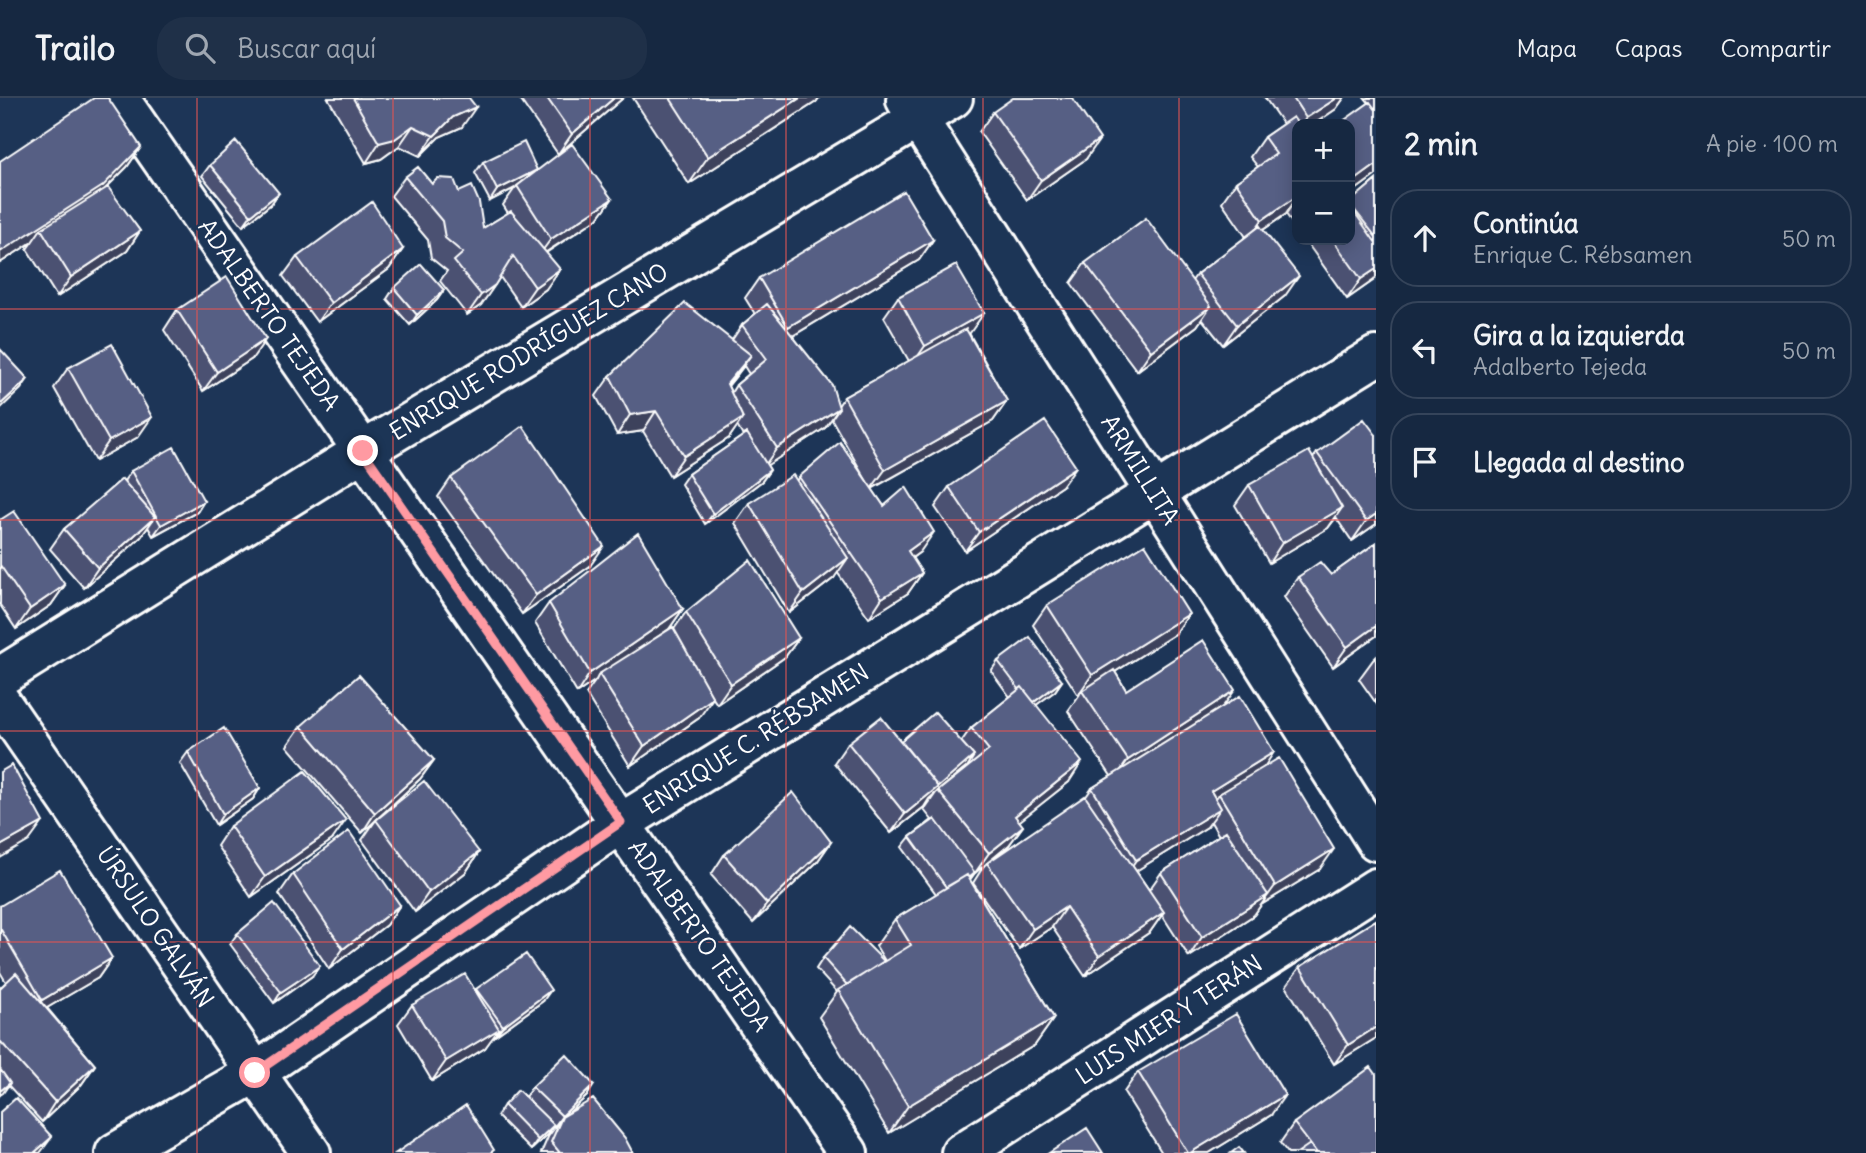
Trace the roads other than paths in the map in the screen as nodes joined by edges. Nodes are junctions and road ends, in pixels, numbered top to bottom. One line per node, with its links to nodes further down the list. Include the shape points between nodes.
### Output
1 (119, 98): 5 (street, ADALBERTO TEJEDA)
2 (953, 98): 3 (street, ENRIQUE RODRÍGUEZ CANO)
3 (911, 109): 5 (street, ENRIQUE RODRÍGUEZ CANO); 6 (street, ARMILLITA)
4 (1376, 356): 6 (street, ENRIQUE C. RÉBSAMEN)
5 (363, 451): 7 (street, ENRIQUE RODRÍGUEZ CANO); 9 (street, ADALBERTO TEJEDA)
6 (1154, 491): 9 (street, ENRIQUE C. RÉBSAMEN); 10 (street, ARMILLITA)
7 (0, 677)
8 (0, 701): 12 (street, ÚRSULO GALVÁN)
9 (621, 822): 12 (street, ENRIQUE C. RÉBSAMEN); 15 (street, ADALBERTO TEJEDA)
10 (1376, 841)
11 (1376, 888): 16 (street, LUIS MIER Y TERÁN)
12 (255, 1073): 13 (street, ENRIQUE C. RÉBSAMEN); 14 (street, ÚRSULO GALVÁN)
13 (115, 1153)
14 (311, 1153)
15 (848, 1153)
16 (961, 1153)

